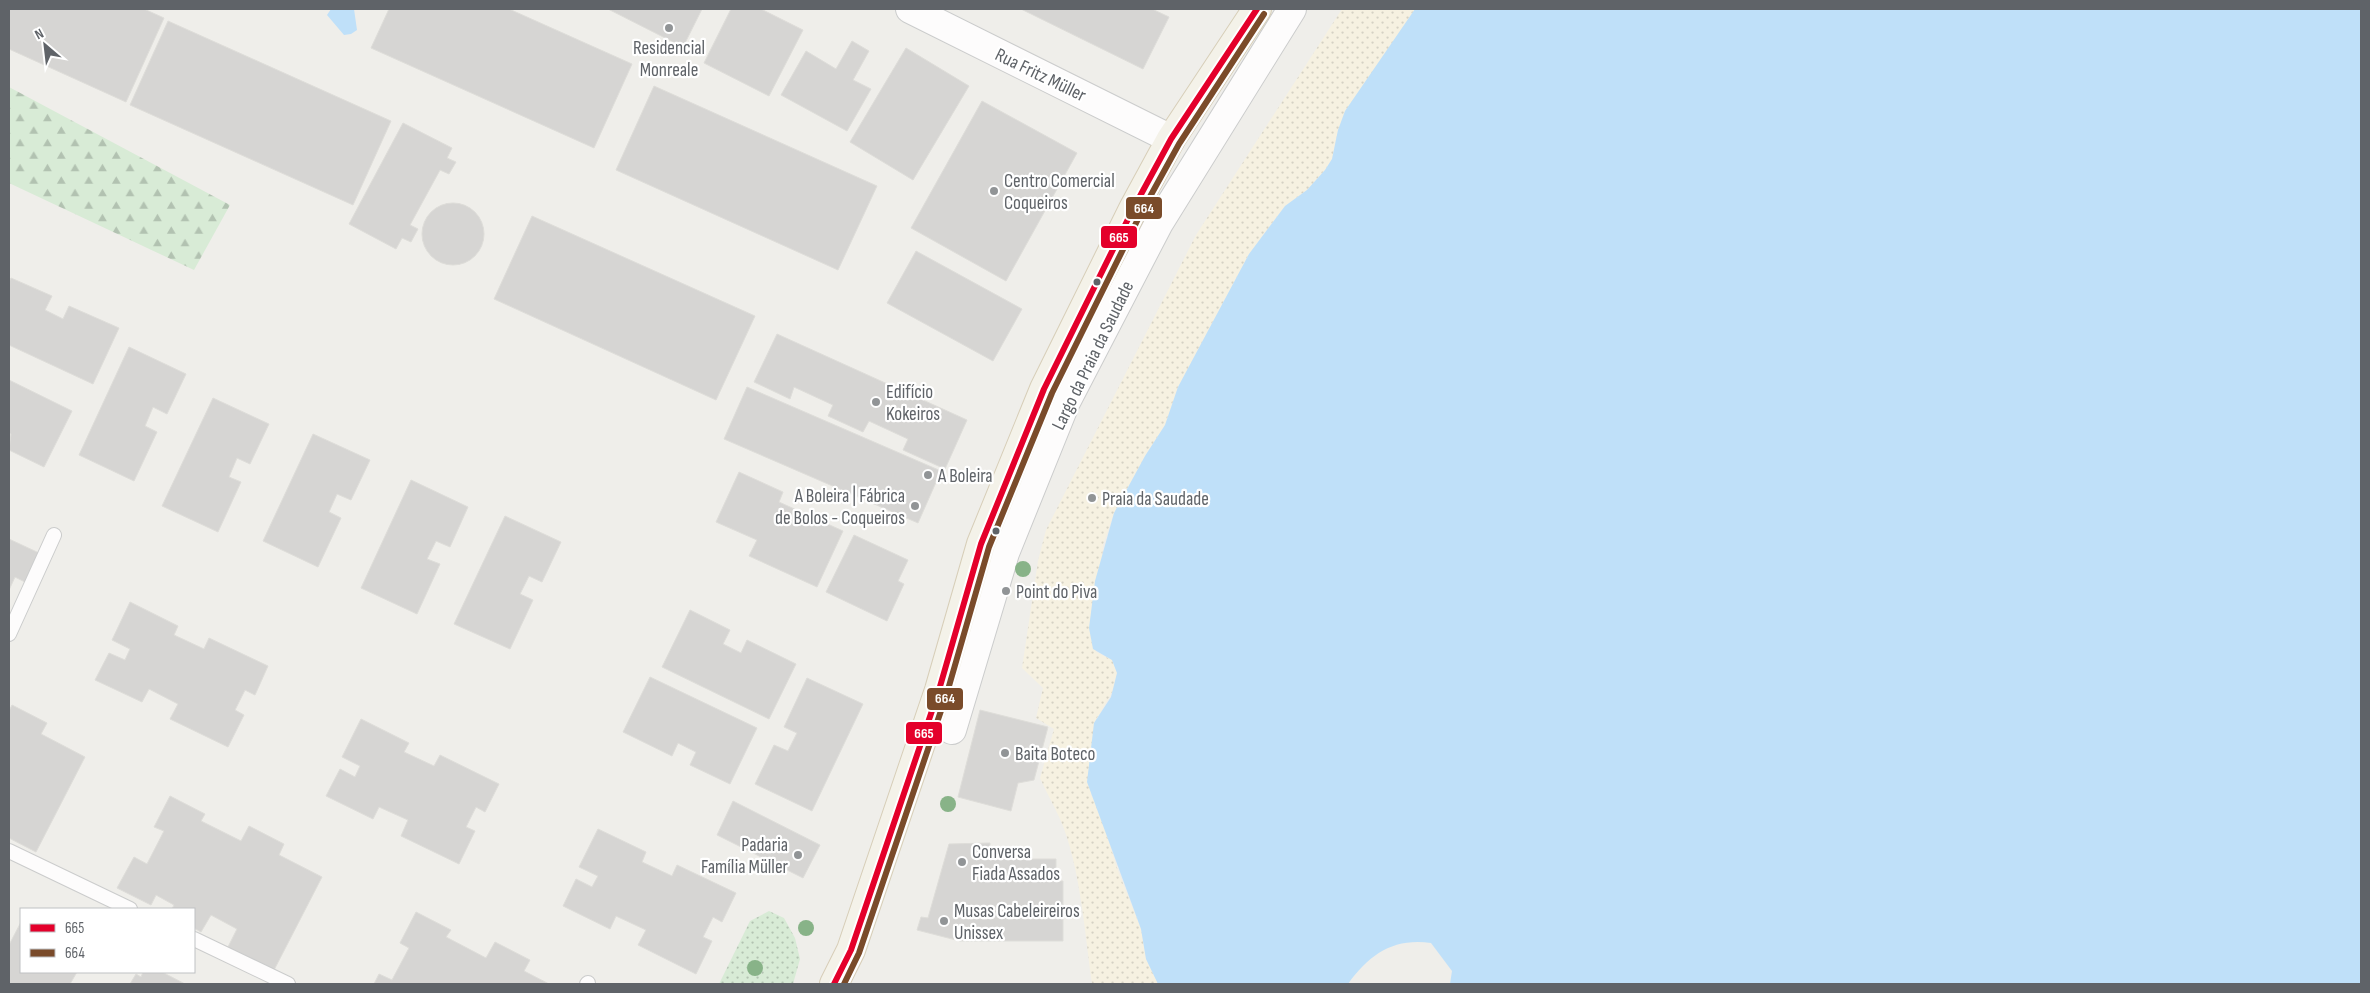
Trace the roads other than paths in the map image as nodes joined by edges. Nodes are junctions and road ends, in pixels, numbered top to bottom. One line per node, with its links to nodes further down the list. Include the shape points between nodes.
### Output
1 (910, 9): 4 (street, Rua Fritz Müller)
2 (1257, 9): 4 (main road)
3 (1292, 9): 7 (street, Largo da Praia da Saudade, via 1160,223 1066,402 1005,553)
4 (1171, 139): 12 (main road, via 1044,388 984,536 924,733 851,950)
5 (54, 535): 6 (lane)
6 (9, 634)
7 (952, 730)
8 (9, 851): 9 (lane)
9 (128, 908)
10 (195, 940): 11 (lane)
11 (288, 984)
12 (834, 984)

